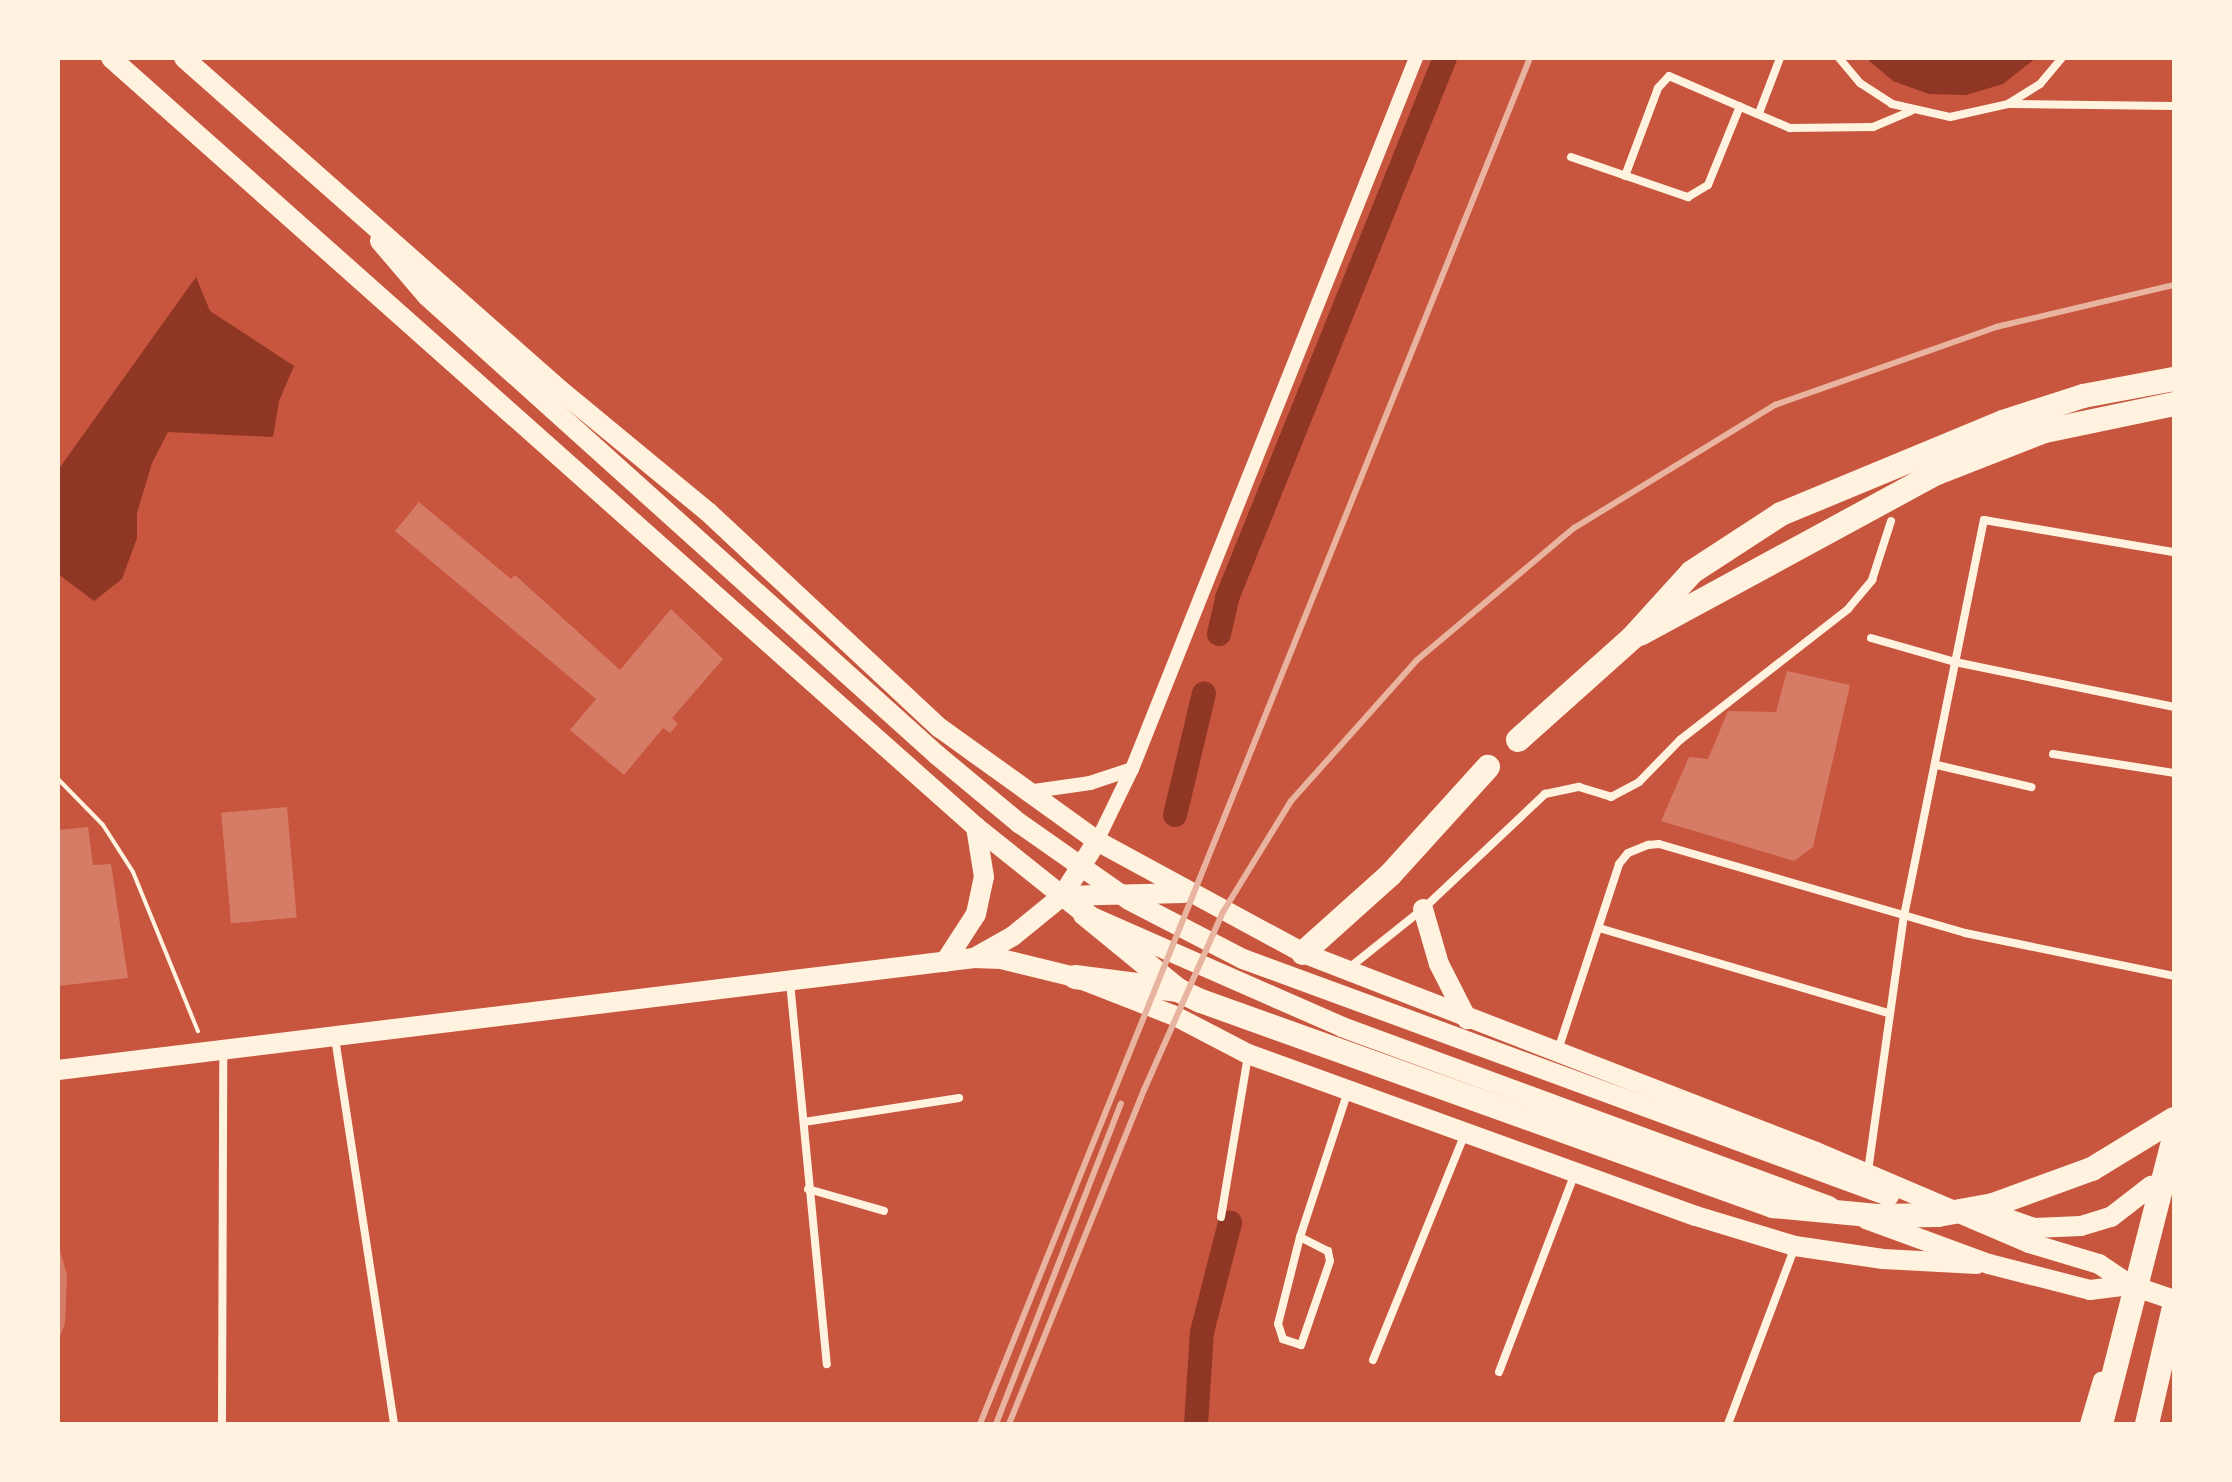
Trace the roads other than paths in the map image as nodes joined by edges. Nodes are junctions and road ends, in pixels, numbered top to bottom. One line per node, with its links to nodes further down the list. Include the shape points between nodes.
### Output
1 (111, 58): 31 (main road)
2 (184, 58): 14 (main road)
3 (1416, 58): 27 (street)
4 (1780, 58): 11 (street)
5 (1839, 58): 10 (street, via 1876,95)
6 (2062, 58): 7 (street, via 2040,84)
7 (2008, 104): 9 (street); 10 (street, via 1950,117)
8 (1740, 106): 11 (street); 13 (street, via 1701,191 1676,195); 13 (street, via 1684,78 1662,80)
9 (2174, 106)
10 (1911, 111): 11 (street, via 1889,124 1833,130 1790,128)
11 (1759, 113)
12 (1571, 157): 13 (street)
13 (1625, 176)
14 (357, 209): 30 (main road, via 560,390 708,512 940,728); 69 (main road, via 427,296 937,755 1050,846 1129,900 1243,959 1728,1141)
15 (2174, 379): 19 (highway, via 2083,396 1840,487 1736,540 1670,592)
16 (2174, 404): 19 (highway, via 2045,431 1937,473)
17 (1891, 521): 35 (street, via 1872,580 1848,609 1680,740 1627,792 1611,797 1563,787 1545,794)
18 (2174, 552): 21 (street, via 1984,520)
19 (1632, 638): 23 (highway)
20 (1871, 638): 21 (street)
21 (1955, 662): 22 (street); 25 (street)
22 (2174, 707)
23 (1518, 740)
24 (2053, 754): 28 (street)
25 (1937, 765): 29 (street); 37 (street)
26 (1488, 767): 39 (highway, via 1390,875)
27 (1132, 769): 30 (street, via 1090,783); 32 (street)
28 (2174, 773)
29 (2031, 787)
30 (1024, 793): 32 (main road)
31 (976, 827): 34 (main road); 41 (main road, via 984,877 976,914)
32 (1097, 841): 33 (main road); 34 (main road)
33 (1187, 894): 34 (main road); 39 (main road)
34 (1062, 896): 36 (main road); 40 (main road, via 1013,936)
35 (1423, 909): 42 (street); 49 (main road, via 1439,964)
36 (1085, 914): 46 (highway); 47 (main road)
37 (1904, 916): 38 (street, via 1659,844 1638,847 1619,864); 43 (street); 48 (street)
38 (1599, 928): 48 (street); 53 (street)
39 (1303, 953): 42 (main road); 47 (main road)
40 (974, 958): 41 (main road); 44 (main road, via 1001,959)
41 (945, 962): 45 (main road)
42 (1347, 969): 49 (main road)
43 (2174, 976)
44 (1075, 977): 46 (highway); 52 (main road, via 1175,1016)
45 (790, 981): 50 (main road); 58 (street)
46 (1178, 990): 57 (highway, via 1676,1173 1786,1208 1838,1215 1938,1215 2042,1190 2144,1141)
47 (1284, 1003): 71 (main road)
48 (1887, 1013): 62 (street)
49 (1467, 1019): 53 (main road)
50 (335, 1037): 51 (main road); 79 (street)
51 (215, 1051): 54 (main road); 78 (street)
52 (1248, 1054): 55 (main road); 67 (street)
53 (1556, 1054): 61 (main road)
54 (58, 1070)
55 (1348, 1091): 59 (main road); 68 (street)
56 (959, 1098): 58 (street)
57 (2174, 1117): 64 (main road)
58 (804, 1122): 65 (street)
59 (1465, 1132): 63 (main road); 75 (street)
60 (2174, 1137): 82 (highway)
61 (1816, 1152): 62 (main road); 69 (main road)
62 (1868, 1171): 64 (main road, via 2034,1228 2081,1226 2111,1217)
63 (1575, 1172): 70 (main road); 77 (street)
64 (2151, 1186): 72 (main road)
65 (808, 1189): 66 (street); 76 (street)
66 (884, 1211)
67 (1221, 1217)
68 (1300, 1237): 68 (street, via 1278,1324 1283,1339 1301,1345 1330,1261 1328,1251)
69 (2029, 1243): 72 (main road, via 2099,1264)
70 (1795, 1246): 71 (main road, via 1945,1266); 80 (street)
71 (1989, 1264): 72 (main road, via 2090,1290)
72 (2130, 1285): 73 (main road); 81 (main road)
73 (2174, 1300)
74 (2174, 1307): 83 (highway)
75 (1373, 1360)
76 (827, 1364)
77 (1499, 1372)
78 (222, 1424)
79 (394, 1424)
80 (1728, 1424)
81 (2088, 1424)
82 (2101, 1424)
83 (2147, 1424)

